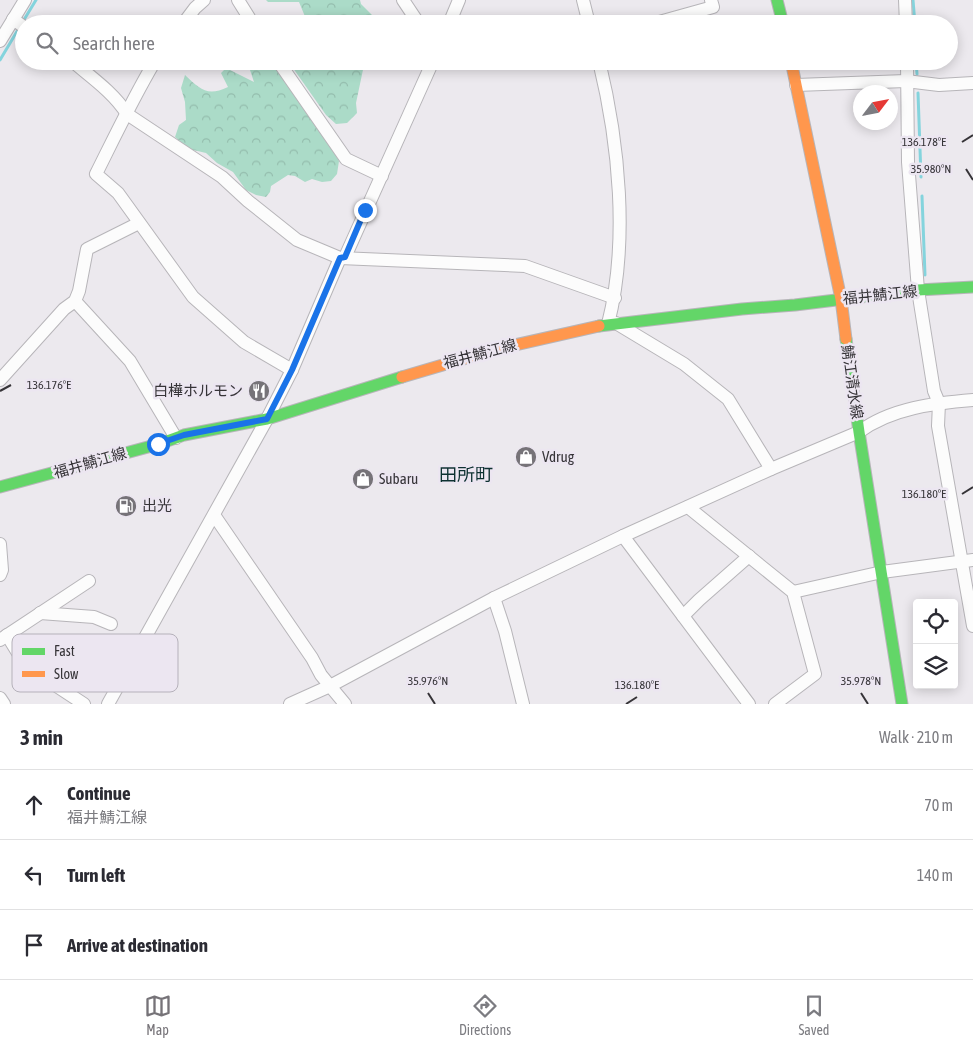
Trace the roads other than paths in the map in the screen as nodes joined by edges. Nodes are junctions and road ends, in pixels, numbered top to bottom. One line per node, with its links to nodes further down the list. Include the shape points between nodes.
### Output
1 (25, 0): 10 (street)
2 (204, 0): 11 (street)
3 (238, 0): 12 (street)
4 (403, 0): 13 (street)
5 (459, 0): 14 (street)
6 (583, 0): 15 (street)
7 (711, 0): 16 (street, via 713,7)
8 (778, 0): 17 (main road)
9 (905, 0): 18 (street)
10 (20, 15)
11 (190, 15)
12 (247, 15)
13 (413, 15)
14 (453, 15)
15 (587, 15)
16 (684, 15)
17 (781, 15)
18 (906, 15)
19 (15, 26): 20 (street)
20 (0, 41)
21 (83, 70): 31 (street)
22 (150, 70): 31 (street)
23 (284, 70): 32 (street, via 346,159)
24 (429, 70): 32 (street)
25 (601, 70): 37 (street, via 617,165 620,229)
26 (793, 70): 30 (main road, 鯖江清水線)
27 (907, 70): 28 (street)
28 (906, 81): 29 (street, via 939,85); 30 (street); 36 (street, via 908,162)
29 (973, 83)
30 (796, 85): 38 (main road, 鯖江清水線)
31 (128, 114): 33 (street, via 96,174 118,193); 34 (street, via 222,177 297,240)
32 (382, 176): 34 (street)
33 (139, 223): 39 (street, via 87,249); 41 (street, via 193,297 208,312 244,342)
34 (343, 257): 37 (street, via 525,266); 41 (street)
35 (973, 287): 36 (main road, 福井鯖江線)
36 (918, 290): 38 (main road, 福井鯖江線); 44 (street, via 934,391)
37 (615, 298): 40 (street)
38 (841, 298): 40 (main road, 福井鯖江線); 46 (main road, 鯖江清水線)
39 (75, 301): 42 (street); 47 (street, via 130,360)
40 (612, 323): 45 (main road, 福井鯖江線, via 496,349); 48 (street, via 684,364 728,399)
41 (292, 370): 45 (street)
42 (0, 380)
43 (973, 400): 44 (street)
44 (939, 403): 46 (street, via 890,415); 55 (street, via 938,426)
45 (267, 419): 47 (main road, 福井鯖江線); 51 (street)
46 (859, 432): 48 (street); 56 (main road, 鯖江清水線)
47 (176, 438): 49 (main road, 福井鯖江線)
48 (771, 469): 50 (street)
49 (0, 488)
50 (688, 507): 52 (street); 54 (street)
51 (214, 515): 65 (street); 68 (street)
52 (623, 536): 60 (street); 62 (street)
53 (0, 544): 57 (street)
54 (748, 556): 59 (street); 62 (street)
55 (967, 561): 56 (street); 64 (street)
56 (882, 572): 59 (street); 80 (main road, 鯖江清水線)
57 (0, 575)
58 (89, 581): 61 (street)
59 (793, 592): 79 (street, via 815,674)
60 (494, 598): 68 (street); 77 (street)
61 (40, 614): 63 (street, via 94,617); 66 (street)
62 (683, 616): 78 (street)
63 (111, 624)
64 (973, 626)
65 (147, 634)
66 (3, 638): 67 (street)
67 (12, 649)
68 (330, 686): 75 (street); 76 (street)
69 (66, 692): 73 (street)
70 (114, 692): 74 (street)
71 (0, 698): 72 (street)
72 (4, 704)
73 (84, 704)
74 (108, 704)
75 (290, 704)
76 (345, 704)
77 (523, 704)
78 (749, 704)
79 (775, 704)
80 (902, 704)

